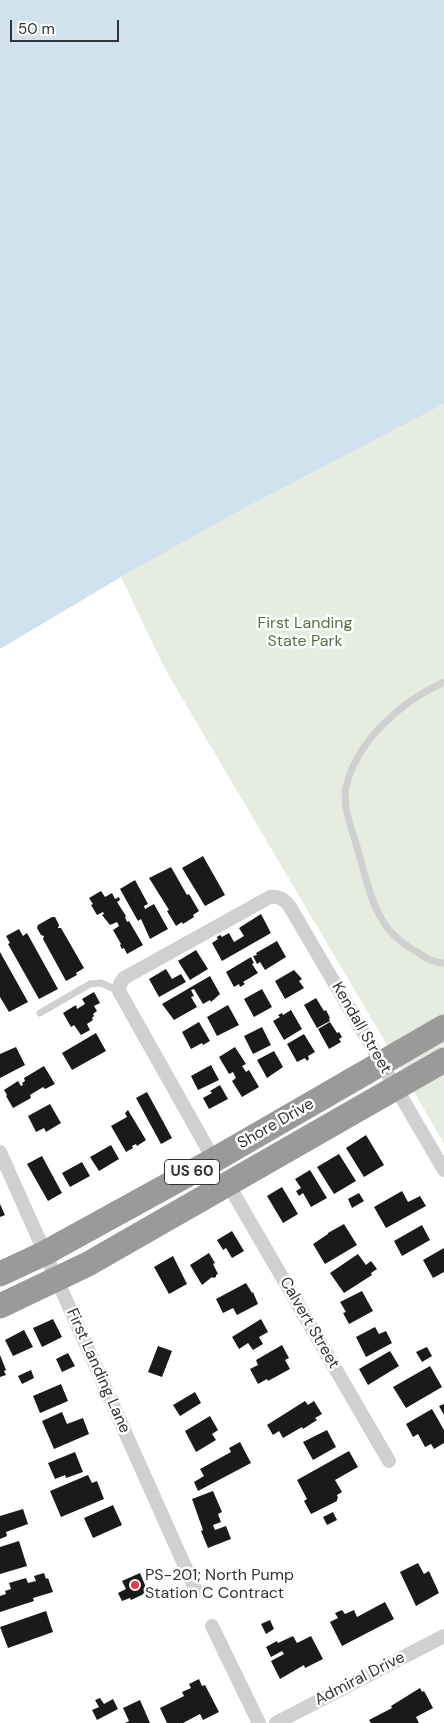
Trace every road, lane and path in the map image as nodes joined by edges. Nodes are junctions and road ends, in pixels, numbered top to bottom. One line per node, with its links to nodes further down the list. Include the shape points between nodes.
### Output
1 (444, 682): 2 (lane, via 398,711 371,738 354,763 345,789 347,814 378,911 390,931 411,948 435,963)
2 (444, 963)
3 (119, 991): 4 (lane, via 101,983 90,984); 7 (street, Kendall Street, via 124,978 270,896 277,896 290,907); 10 (street)
4 (40, 1013)
5 (444, 1027): 7 (highway, Shore Drive / US 60)
6 (444, 1060): 8 (highway, Shore Drive / US 60)
7 (381, 1064): 8 (street, Kendall Street); 10 (highway, Shore Drive / US 60)
8 (396, 1088): 11 (street, Kendall Street); 12 (highway, Shore Drive / US 60)
9 (0, 1152): 13 (street, First Landing Lane)
10 (214, 1160): 13 (highway, Shore Drive / US 60)
11 (444, 1170)
12 (228, 1184): 15 (highway, Shore Drive / US 60); 17 (street, Calvert Street)
13 (46, 1253): 14 (highway, Shore Drive / US 60); 15 (street, First Landing Lane)
14 (0, 1274)
15 (57, 1279): 16 (highway, Shore Drive / US 60); 18 (street, First Landing Lane)
16 (0, 1306)
17 (389, 1461)
18 (196, 1591)
19 (212, 1626): 21 (street)
20 (444, 1636): 22 (street, Admiral Drive)
21 (259, 1723)
22 (276, 1723)

